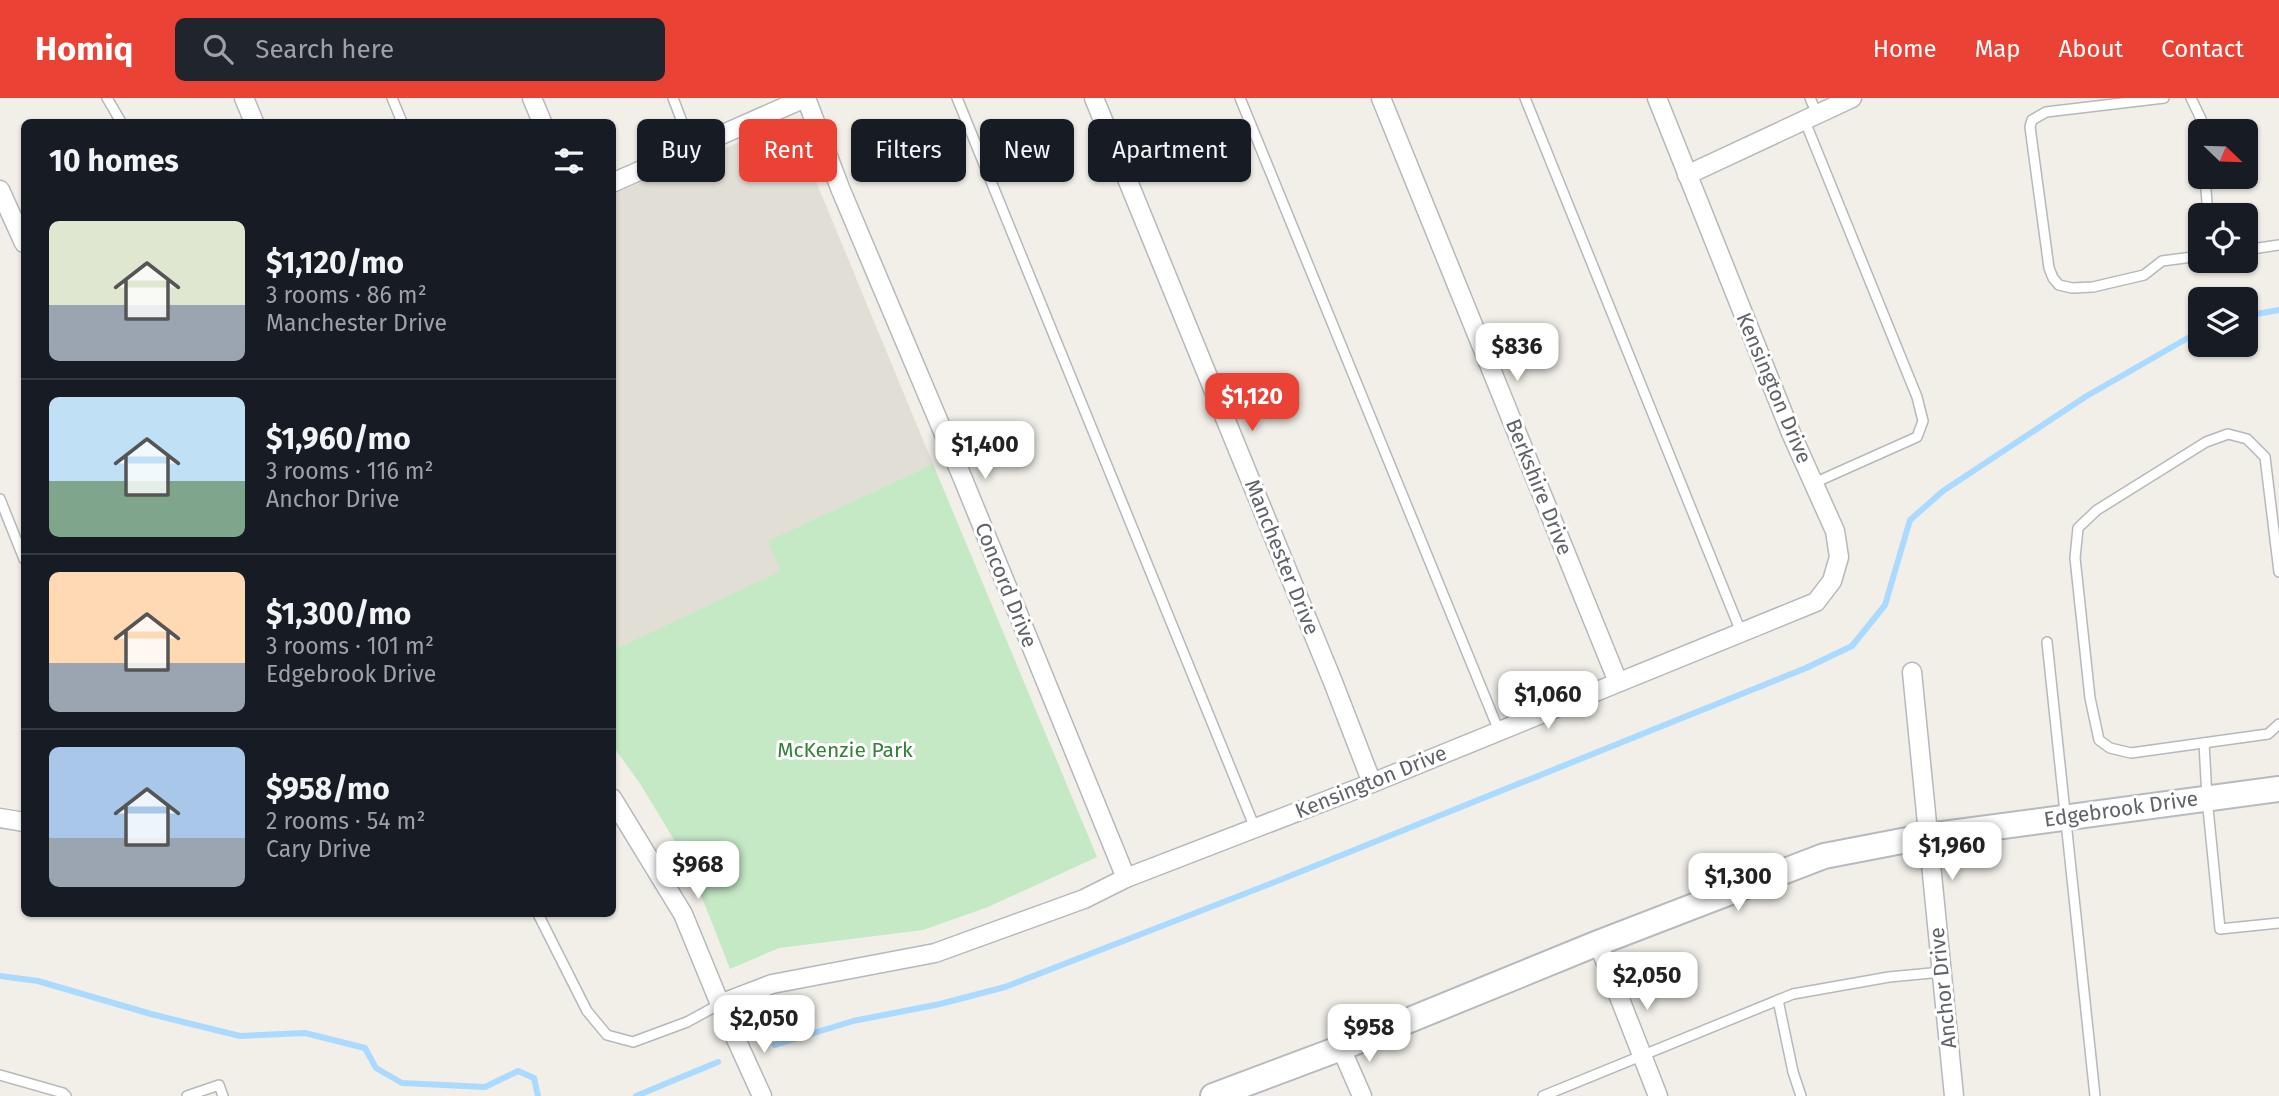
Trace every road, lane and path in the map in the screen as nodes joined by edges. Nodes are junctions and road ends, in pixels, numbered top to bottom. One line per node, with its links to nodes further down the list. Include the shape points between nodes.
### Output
1 (107, 98): 18 (lane)
2 (244, 98): 19 (street)
3 (392, 98): 20 (lane)
4 (532, 98): 21 (street)
5 (673, 98): 22 (lane)
6 (806, 98): 24 (street); 54 (street, Concord Drive)
7 (957, 98): 52 (lane)
8 (1094, 98): 45 (street, Manchester Drive)
9 (1240, 98): 43 (lane)
10 (1381, 98): 41 (street, Berkshire Drive)
11 (1525, 98): 38 (lane)
12 (1657, 98): 26 (street, Kensington Drive)
13 (1852, 98): 17 (street)
14 (2164, 98): 16 (lane)
15 (2191, 98): 23 (lane)
16 (2140, 99): 32 (lane, via 2046,112 2032,120 2049,268 2059,285 2093,287 2144,275 2162,261)
17 (1810, 110): 26 (street); 33 (lane, via 1923,421 1917,437)
18 (119, 119)
19 (253, 119)
20 (401, 119)
21 (541, 119)
22 (681, 119)
23 (2201, 119)
24 (725, 134)
25 (637, 172): 27 (street)
26 (1688, 175): 33 (street, Kensington Drive)
27 (616, 181)
28 (0, 190): 29 (street)
29 (21, 236)
30 (2279, 245): 31 (lane)
31 (2258, 248)
32 (2188, 258)
33 (1814, 482): 38 (street, Kensington Drive, via 1835,531 1839,557 1832,581 1816,602)
34 (0, 499): 35 (lane)
35 (21, 552)
36 (2278, 558): 37 (lane); 44 (lane, via 2265,457 2248,439 2228,434 2206,442 2096,510 2078,528 2076,571 2099,740 2131,753)
37 (2279, 572)
38 (1741, 632): 41 (street, Kensington Drive)
39 (2048, 642): 49 (lane)
40 (1912, 672): 53 (street, Anchor Drive)
41 (1618, 682): 43 (street, Kensington Drive)
42 (2279, 724): 44 (lane, via 2268,734)
43 (1499, 731): 45 (street, Kensington Drive)
44 (2204, 743): 47 (lane)
45 (1372, 783): 52 (street, Kensington Drive)
46 (2279, 789): 47 (street, Edgebrook Drive)
47 (2207, 798): 49 (street, Edgebrook Drive); 56 (lane, via 2220,929)
48 (616, 805): 60 (street, via 683,914)
49 (2067, 816): 53 (street, Edgebrook Drive); 74 (lane)
50 (0, 818): 51 (street)
51 (21, 822)
52 (1255, 828): 54 (street, Kensington Drive)
53 (1928, 836): 57 (street, Edgebrook Drive, via 1824,856); 58 (street, Anchor Drive)
54 (1126, 878): 60 (street, Kensington Drive, via 1084,899 935,953 772,984)
55 (540, 917): 60 (lane, via 587,1011 607,1035 633,1042)
56 (2279, 923)
57 (1598, 943): 61 (street, Edgebrook Drive); 62 (street)
58 (1941, 972): 59 (lane, via 1807,991); 73 (street, Anchor Drive)
59 (1778, 1000): 62 (lane); 72 (lane)
60 (720, 1004): 67 (street)
61 (1341, 1048): 68 (street, Edgebrook Drive); 69 (street)
62 (1644, 1055): 70 (lane); 71 (street)
63 (0, 1075): 64 (lane)
64 (66, 1096)
65 (187, 1096): 66 (lane, via 219,1085)
66 (223, 1096)
67 (762, 1096)
68 (1213, 1096)
69 (1362, 1096)
70 (1543, 1096)
71 (1658, 1096)
72 (1801, 1096)
73 (1954, 1096)
74 (2095, 1096)

